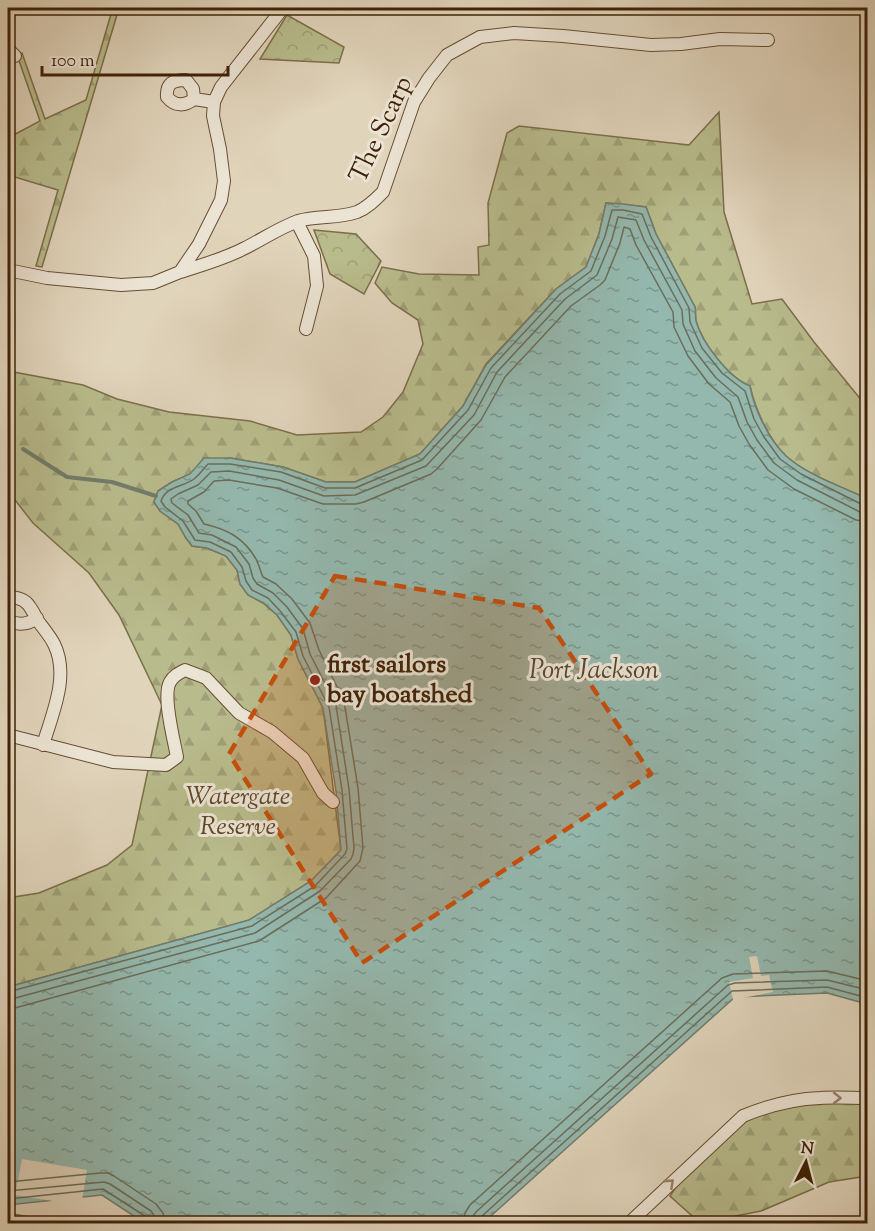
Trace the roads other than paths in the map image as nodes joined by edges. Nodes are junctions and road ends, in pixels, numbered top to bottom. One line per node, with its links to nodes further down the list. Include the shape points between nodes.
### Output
1 (283, 8): 4 (street, via 221,87)
2 (768, 40): 5 (street, The Scarp, via 720,39 651,45 514,33 480,37 447,55 429,78 414,102 383,192 359,212)
3 (194, 99): 4 (street)
4 (214, 102): 7 (street, via 224,181 221,200)
5 (297, 222): 7 (street, The Scarp, via 246,248); 8 (street, via 314,256 317,286)
6 (8, 270): 7 (street, The Scarp, via 121,285 153,283)
7 (180, 272)
8 (306, 329)
9 (8, 597): 10 (street, via 29,603)
10 (37, 618): 11 (street, via 30,623); 13 (street, via 54,644 61,677)
11 (8, 621)
12 (8, 735): 13 (street)
13 (43, 745): 14 (street, via 112,762 166,765 177,757 169,718 168,684 185,670 206,678 238,713 272,732 303,758 323,793)
14 (333, 802)
15 (867, 1098): 16 (street, one-way to 15, via 743,1116 795,1101)
16 (628, 1224)

